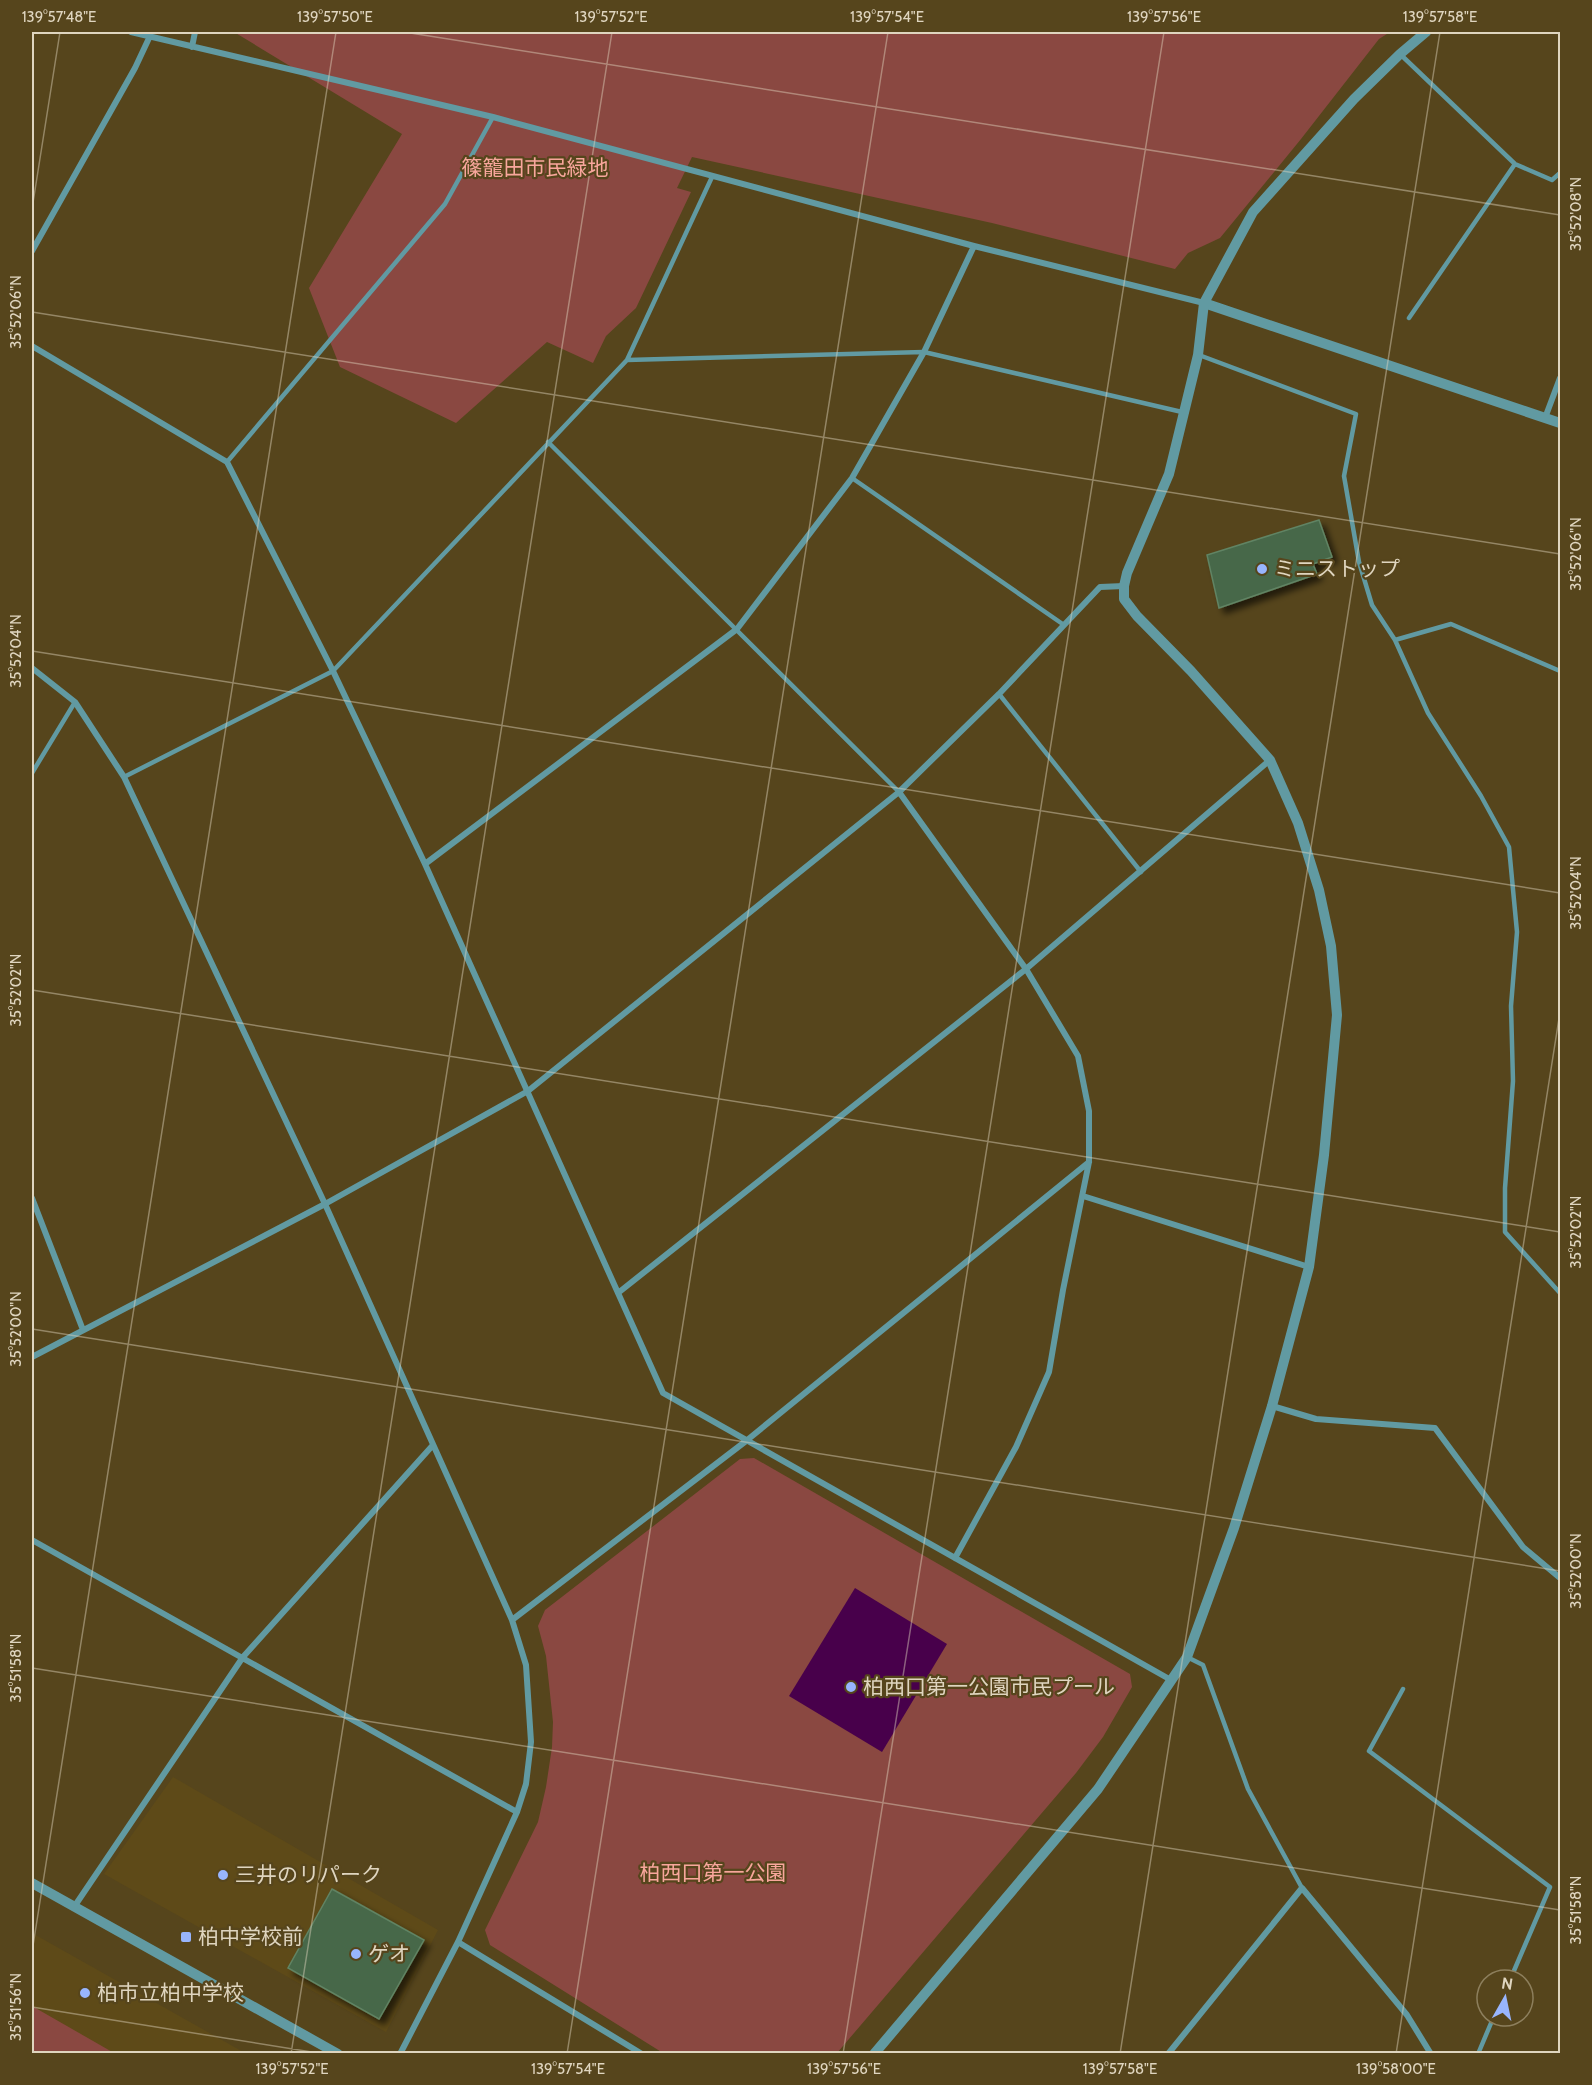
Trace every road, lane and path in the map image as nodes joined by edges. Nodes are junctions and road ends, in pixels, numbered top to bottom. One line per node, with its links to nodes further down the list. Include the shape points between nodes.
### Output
1 (131, 32): 4 (street)
2 (195, 32): 5 (street)
3 (1426, 32): 6 (street)
4 (150, 36): 5 (street); 12 (street)
5 (192, 47): 7 (street)
6 (1400, 54): 8 (lane); 13 (street, via 1354,99 1253,212)
7 (492, 117): 10 (street); 24 (lane, via 445,204)
8 (1515, 164): 9 (lane, via 1552,180); 14 (lane)
9 (1560, 173)
10 (712, 177): 11 (street); 18 (lane)
11 (974, 246): 13 (street); 16 (street)
12 (32, 251)
13 (1204, 303): 17 (street); 21 (street)
14 (1409, 318)
15 (32, 346): 24 (street)
16 (924, 352): 18 (lane); 20 (lane); 25 (street)
17 (1198, 355): 20 (street); 29 (lane, via 1356,414 1344,476 1359,562 1372,605)
18 (627, 360): 23 (lane)
19 (1560, 378): 21 (street)
20 (1185, 413): 26 (street, via 1169,474)
21 (1545, 418): 22 (street)
22 (1560, 423)
23 (548, 442): 28 (lane); 31 (lane)
24 (227, 462): 31 (street)
25 (852, 478): 27 (lane); 28 (street)
26 (1124, 586): 27 (street, via 1100,587); 35 (street, via 1124,599 1137,616)
27 (1064, 626): 33 (street)
28 (737, 629): 38 (lane); 39 (street)
29 (1395, 640): 32 (lane, via 1451,624); 49 (lane, via 1428,713 1509,847 1517,932 1511,1006 1514,1081 1505,1232)
30 (32, 668): 34 (street)
31 (333, 671): 37 (lane); 39 (street)
32 (1560, 671)
33 (999, 694): 38 (street); 40 (lane)
34 (75, 702): 36 (lane); 37 (street)
35 (1270, 760): 40 (street); 47 (street, via 1298,823 1319,890 1332,957 1336,1015 1332,1088)
36 (32, 773)
37 (124, 777): 46 (street)
38 (899, 792): 41 (street); 42 (street)
39 (425, 864): 42 (street)
40 (1141, 872): 41 (street)
41 (1026, 969): 43 (street, via 1078,1056 1089,1111); 48 (street)
42 (528, 1090): 46 (street); 48 (street)
43 (1089, 1162): 44 (street); 53 (street)
44 (1083, 1196): 47 (street); 56 (street, via 1062,1290 1050,1372 1016,1448)
45 (32, 1198): 50 (street)
46 (325, 1204): 50 (street); 54 (street)
47 (1309, 1267): 52 (street)
48 (618, 1293): 53 (street, via 663,1393)
49 (1560, 1293)
50 (83, 1330): 51 (street)
51 (32, 1357)
52 (1272, 1406): 57 (street, via 1316,1419 1435,1428 1523,1547); 60 (street, via 1234,1528)
53 (747, 1441): 56 (street); 58 (street)
54 (433, 1445): 58 (street); 59 (street)
55 (32, 1540): 59 (street)
56 (956, 1558): 61 (street)
57 (1560, 1578)
58 (512, 1620): 63 (street, via 526,1665 531,1742 526,1784)
59 (243, 1657): 63 (street); 66 (street)
60 (1187, 1657): 61 (street); 65 (lane, via 1203,1665 1248,1790)
61 (1171, 1680): 73 (street, via 1098,1789)
62 (1403, 1689): 68 (lane, via 1369,1751 1550,1887)
63 (517, 1812): 67 (street)
64 (32, 1883): 66 (street)
65 (1302, 1888): 74 (street); 75 (street, via 1407,2015)
66 (74, 1907): 70 (street)
67 (459, 1941): 71 (street); 72 (street)
68 (1515, 1968)
69 (1489, 2028): 76 (lane)
70 (338, 2054)
71 (400, 2054)
72 (642, 2054)
73 (873, 2054)
74 (1168, 2054)
75 (1431, 2054)
76 (1478, 2054)

